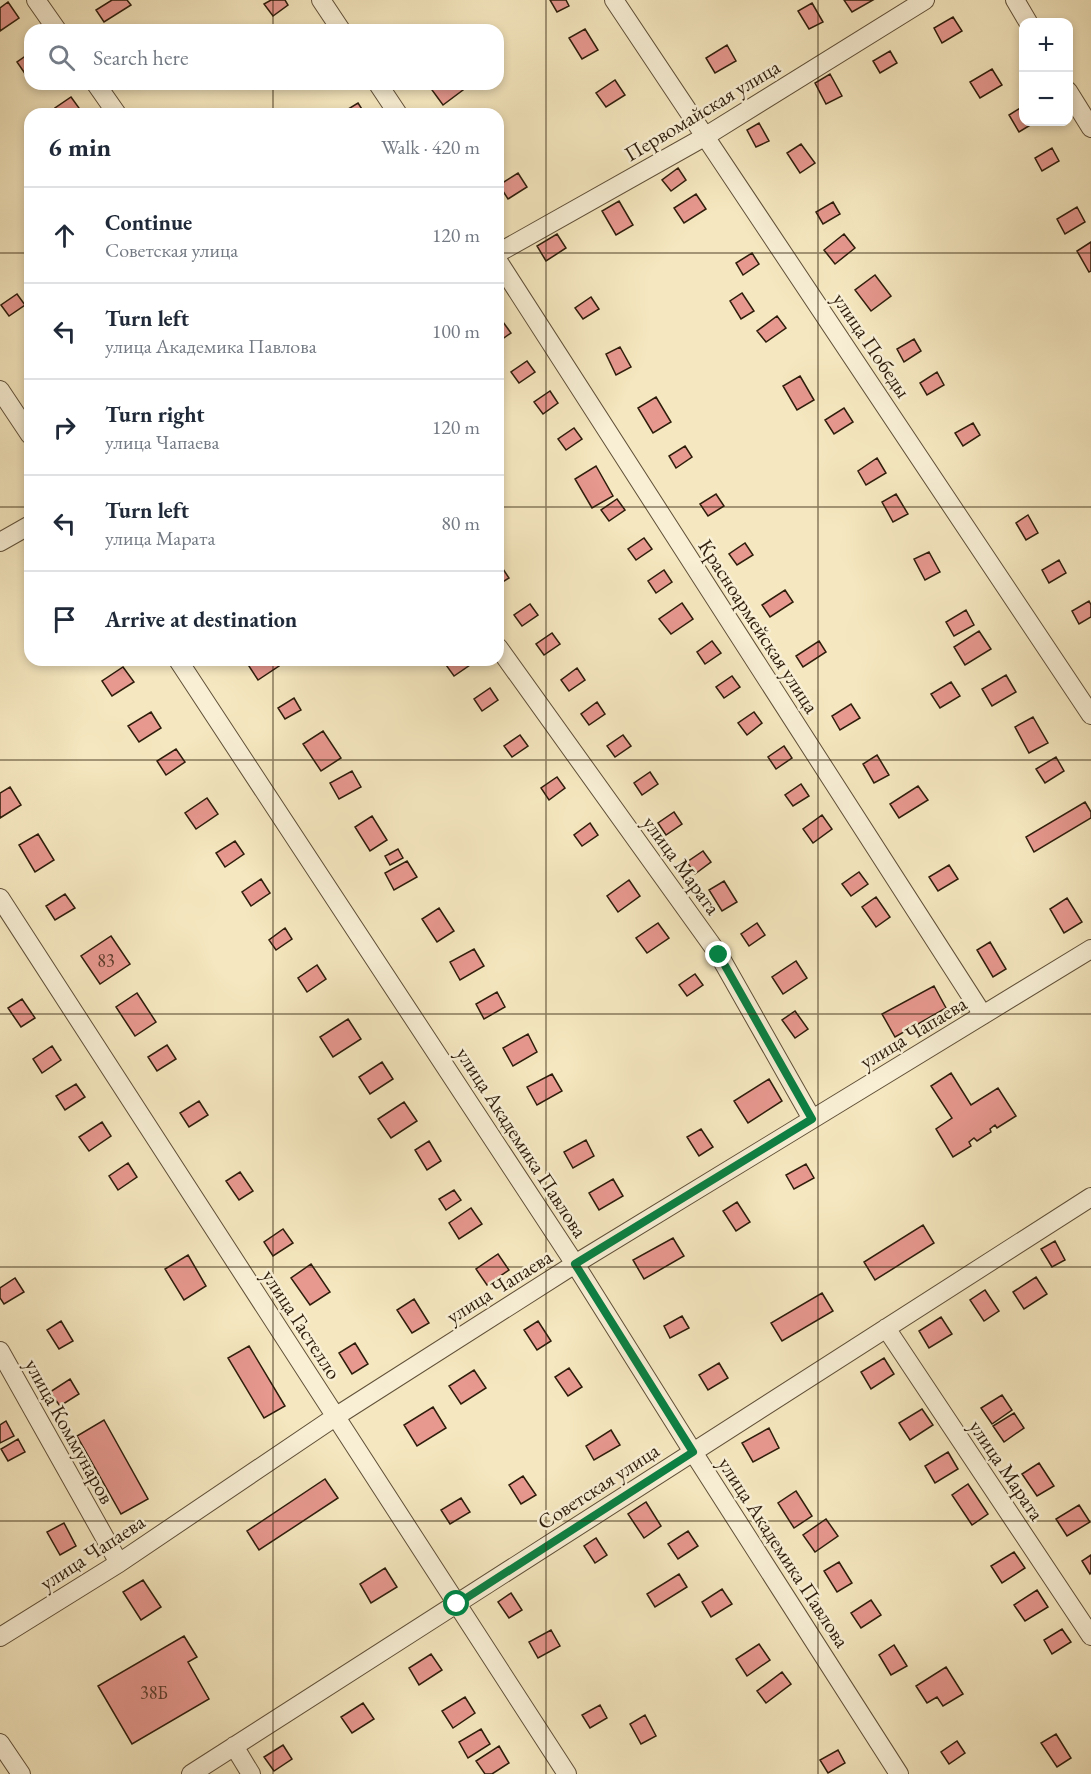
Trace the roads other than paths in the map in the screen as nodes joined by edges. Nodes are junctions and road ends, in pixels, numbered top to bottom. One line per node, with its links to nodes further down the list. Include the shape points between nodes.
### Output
1 (36, 0): 7 (street)
2 (321, 0): 8 (street)
3 (614, 0): 15 (street, улица Победы)
4 (1015, 0): 6 (street)
5 (919, 1): 15 (street, Первомайская улица)
6 (1026, 18)
7 (53, 24)
8 (337, 24)
9 (100, 90): 12 (street)
10 (382, 90): 13 (street)
11 (1073, 98): 14 (street)
12 (113, 108)
13 (394, 108)
14 (1091, 128)
15 (706, 136): 16 (street, Первомайская улица); 24 (street, улица Победы)
16 (504, 250)
17 (504, 270): 27 (street, Красноармейская улица)
18 (0, 390): 19 (street)
19 (24, 426)
20 (24, 528): 21 (street)
21 (0, 542)
22 (504, 655): 28 (street, улица Марата, via 719,955)
23 (182, 666): 30 (street, улица Академика Павлова)
24 (1091, 715)
25 (0, 898): 33 (street, улица Гастелло)
26 (1091, 949): 27 (street, улица Чапаева)
27 (983, 1015): 28 (street, улица Чапаева)
28 (812, 1119): 30 (street, улица Чапаева)
29 (1091, 1197): 31 (street, Советская улица)
30 (575, 1264): 33 (street, улица Чапаева); 34 (street, улица Академика Павлова)
31 (886, 1328): 34 (street, Советская улица); 37 (street, улица Марата)
32 (0, 1351): 35 (street, улица Коммунаров)
33 (335, 1417): 35 (street, улица Чапаева); 36 (street, улица Гастелло)
34 (693, 1452): 36 (street, Советская улица); 45 (street, улица Академика Павлова)
35 (118, 1563): 38 (street, улица Чапаева)
36 (457, 1604): 40 (street, Советская улица); 44 (street, улица Гастелло)
37 (1091, 1636)
38 (0, 1637)
39 (0, 1743): 41 (street)
40 (234, 1746): 42 (street, Советская улица); 43 (street)
41 (21, 1774)
42 (191, 1774)
43 (251, 1774)
44 (567, 1774)
45 (899, 1774)

